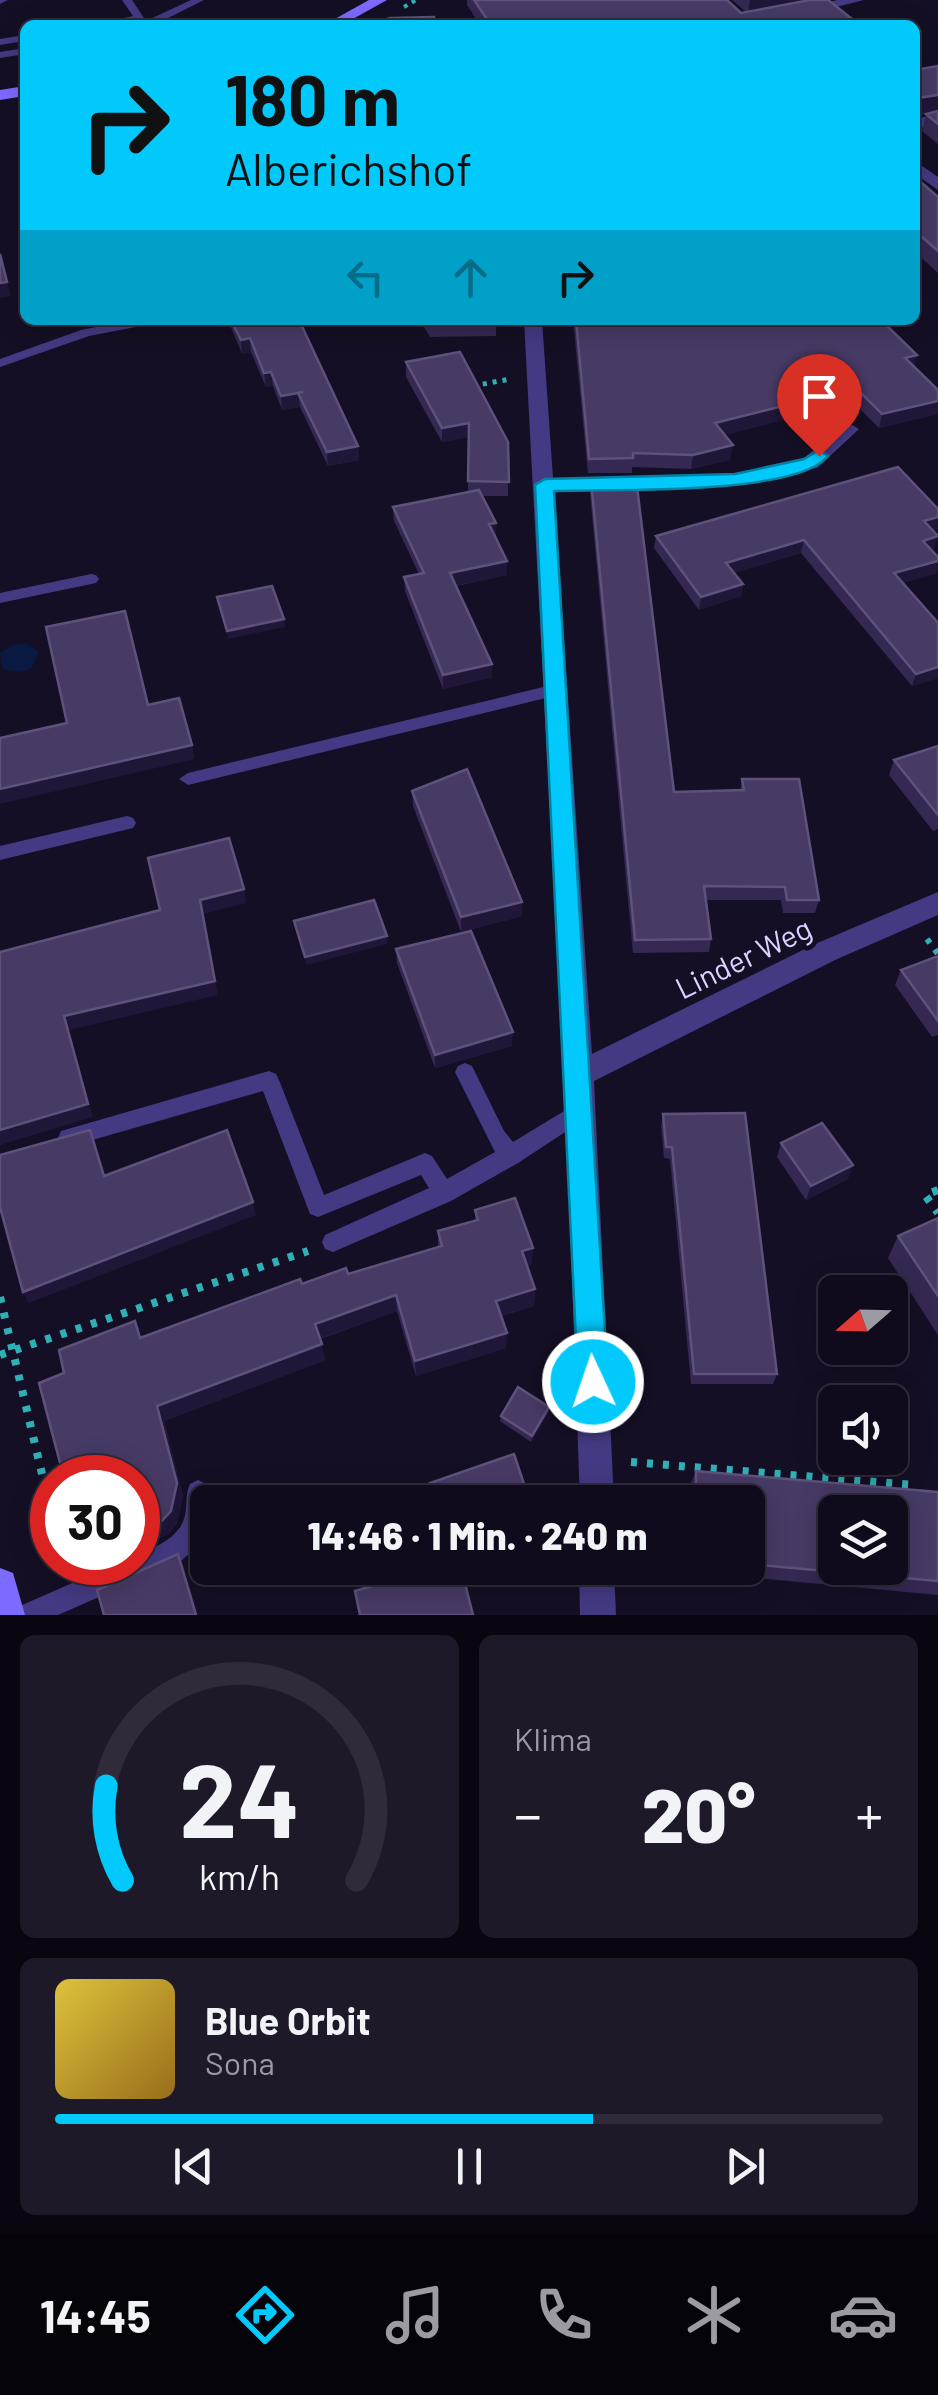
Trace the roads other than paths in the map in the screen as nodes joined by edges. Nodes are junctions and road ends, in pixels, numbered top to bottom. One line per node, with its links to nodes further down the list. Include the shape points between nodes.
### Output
1 (199, 0): 5 (lane)
2 (380, 0): 6 (street)
3 (857, 0): 4 (street)
4 (782, 15)
5 (151, 20)
6 (341, 20)
7 (128, 325): 9 (lane)
8 (532, 325): 11 (street)
9 (0, 363)
10 (849, 428): 11 (street, via 810,464 735,480)
11 (545, 485): 14 (street)
12 (91, 579): 13 (lane)
13 (0, 598)
14 (556, 690): 15 (lane); 20 (street)
15 (188, 779)
16 (127, 823): 17 (lane)
17 (0, 853)
18 (938, 903): 20 (street, Linder Weg)
19 (466, 1072): 23 (lane)
20 (578, 1075): 21 (street)
21 (581, 1111): 23 (lane); 26 (street)
22 (54, 1142): 24 (lane, via 269,1080 318,1207 425,1163)
23 (510, 1156): 24 (lane)
24 (444, 1194): 25 (lane)
25 (333, 1242)
26 (597, 1485)
27 (190, 1535): 31 (lane, via 180,1546)
28 (598, 1585): 32 (street)
29 (0, 1586): 30 (street)
30 (7, 1615)
31 (28, 1615)
32 (598, 1615)

